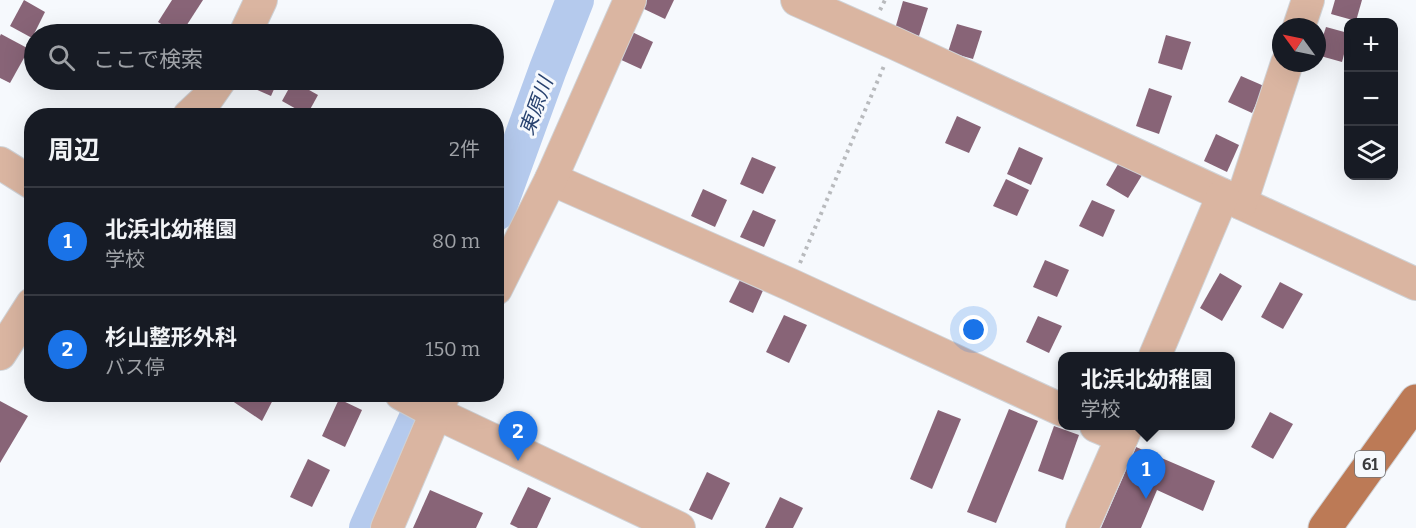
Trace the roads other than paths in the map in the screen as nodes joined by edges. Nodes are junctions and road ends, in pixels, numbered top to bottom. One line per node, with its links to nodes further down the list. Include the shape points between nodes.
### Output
1 (261, 0): 6 (street)
2 (630, 0): 12 (street)
3 (797, 0): 13 (street)
4 (1308, 0): 5 (street)
5 (1302, 18)
6 (250, 24)
7 (1283, 72): 13 (street)
8 (213, 90): 9 (street)
9 (198, 108)
10 (0, 163): 11 (street)
11 (24, 178)
12 (551, 179): 14 (street); 21 (street)
13 (1232, 199): 15 (street); 17 (street)
14 (504, 273)
15 (1416, 284)
16 (24, 316): 18 (street)
17 (1157, 352)
18 (0, 354)
19 (1416, 401): 26 (main road, 61)
20 (440, 404): 23 (street); 24 (street)
21 (1058, 408)
22 (1115, 430): 25 (street)
23 (387, 528)
24 (679, 528)
25 (1082, 528)
26 (1325, 528)

